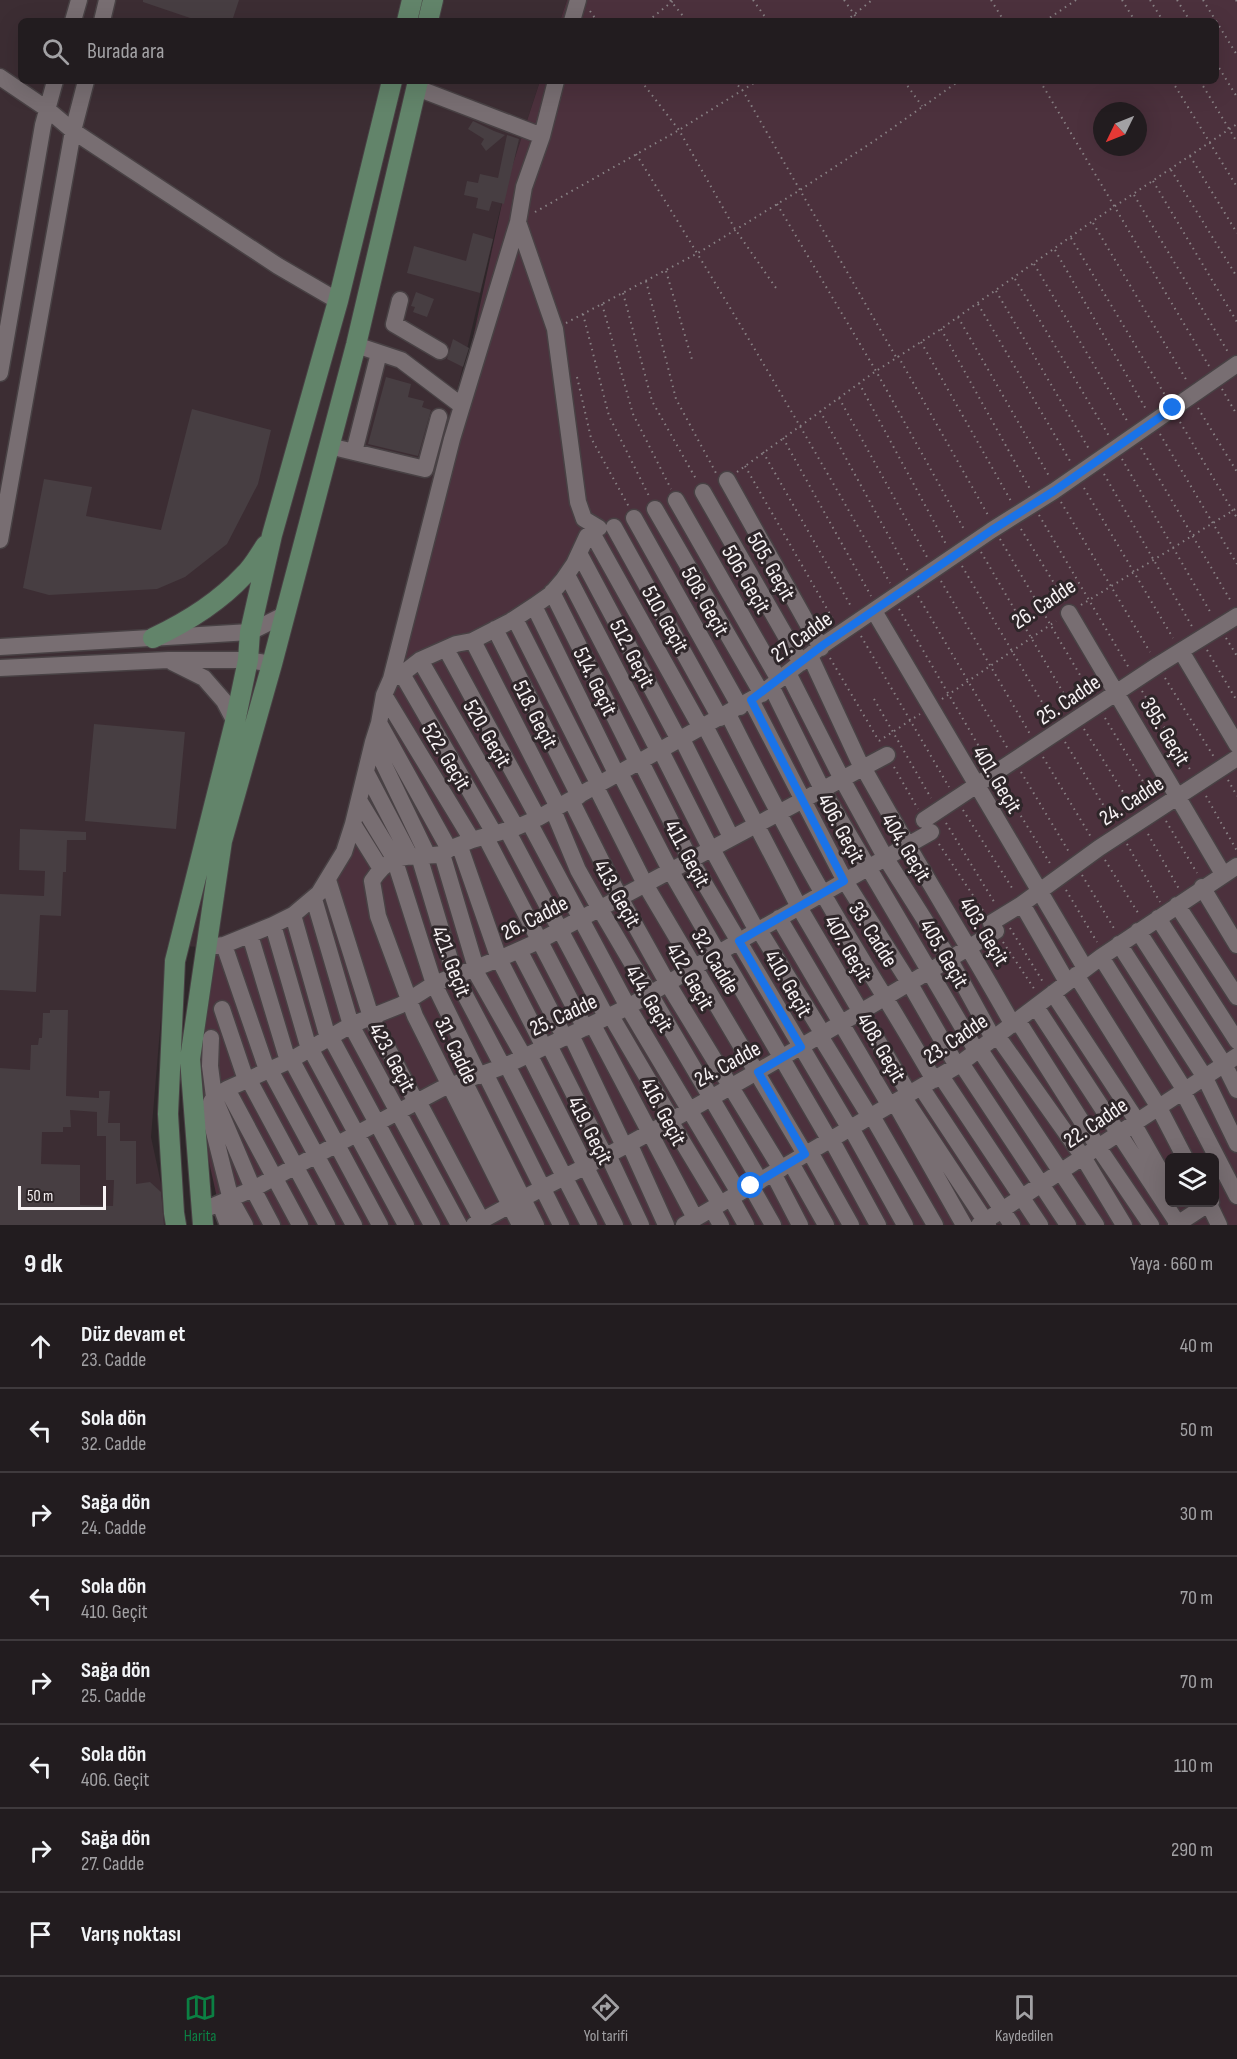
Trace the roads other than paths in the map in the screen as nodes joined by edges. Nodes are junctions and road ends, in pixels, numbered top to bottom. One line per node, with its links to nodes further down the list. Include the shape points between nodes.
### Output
1 (79, 0): 6 (street)
2 (107, 0): 7 (street)
3 (412, 0): 8 (main road)
4 (433, 0): 9 (main road)
5 (578, 0): 10 (street)
6 (74, 18)
7 (103, 18)
8 (408, 18)
9 (429, 18)
10 (573, 18)
11 (0, 76): 17 (street)
12 (54, 84): 17 (street)
13 (85, 84): 18 (street)
14 (391, 84): 22 (main road)
15 (418, 84): 19 (street); 24 (main road)
16 (555, 84): 19 (street)
17 (46, 109): 18 (street); 29 (street)
18 (73, 131): 22 (street); 41 (street)
19 (542, 136): 20 (street, via 524,187)
20 (518, 222): 30 (street); 39 (street, via 555,329 578,502 584,519)
21 (400, 300): 23 (street, via 394,324)
22 (338, 301): 40 (main road)
23 (413, 336): 25 (street); 27 (street)
24 (356, 345): 26 (street); 32 (main road)
25 (440, 351)
26 (380, 353): 27 (street); 33 (street)
27 (400, 360): 30 (street)
28 (1236, 365): 46 (street, 27. Cadde)
29 (0, 372)
30 (462, 406): 63 (street)
31 (439, 417): 33 (street, via 425,469)
32 (329, 446): 33 (street); 48 (main road)
33 (354, 452)
34 (727, 480): 64 (street)
35 (703, 492): 64 (street, 505. Geçit)
36 (676, 500): 64 (street, 506. Geçit)
37 (655, 509): 64 (street)
38 (634, 518): 64 (street, 508. Geçit)
39 (602, 529): 42 (street, via 587,536); 64 (street); 69 (street, 510. Geçit)
40 (272, 535): 52 (main road); 53 (main road, via 246,574 208,608)
41 (0, 540)
42 (579, 553): 43 (street); 70 (street)
43 (567, 575): 44 (street); 74 (street, 512. Geçit)
44 (552, 592): 45 (street); 76 (street, 410. Geçit)
45 (534, 606): 50 (street); 79 (street, 514. Geçit)
46 (876, 610): 64 (street, 27. Cadde); 82 (street, 401. Geçit)
47 (1070, 612): 65 (street, 395. Geçit)
48 (284, 615): 52 (street); 61 (main road)
49 (1237, 616): 57 (street, 25. Cadde)
50 (514, 619): 51 (street); 81 (street, 32. Cadde)
51 (495, 629): 54 (street); 90 (street)
52 (250, 632): 53 (street); 59 (main road)
53 (153, 638): 55 (street)
54 (473, 640): 56 (street); 90 (street, 518. Geçit)
55 (1, 647)
56 (446, 649): 60 (street); 90 (street)
57 (1180, 651): 65 (street, 25. Cadde); 72 (street)
58 (168, 660): 59 (street); 62 (street); 67 (street, via 204,678 224,701)
59 (248, 660): 61 (street); 67 (main road)
60 (420, 660): 63 (street); 90 (street, 520. Geçit)
61 (272, 664): 124 (main road, via 222,841)
62 (0, 669)
63 (397, 677): 66 (street); 90 (street)
64 (770, 685): 69 (street, 27. Cadde); 77 (street, 403. Geçit); 80 (street, 404. Geçit); 83 (street, 405. Geçit); 85 (street, 406. Geçit); 87 (street, 33. Cadde)
65 (1116, 694): 82 (street, 25. Cadde); 84 (street, 395. Geçit)
66 (384, 695): 68 (street); 90 (street, 522. Geçit)
67 (235, 722): 222 (main road, via 175,961 168,1114)
68 (379, 723): 71 (street); 90 (street)
69 (703, 727): 70 (street, 27. Cadde); 89 (street, 407. Geçit)
70 (681, 740): 74 (street, 27. Cadde); 91 (street)
71 (373, 742): 78 (street); 90 (street)
72 (1237, 745)
73 (883, 748): 77 (street, 26. Cadde)
74 (660, 751): 76 (street, 27. Cadde); 93 (street, 512. Geçit)
75 (1237, 758): 84 (street, 24. Cadde)
76 (639, 763): 79 (street, 27. Cadde); 95 (street, 410. Geçit)
77 (862, 768): 80 (street, 26. Cadde); 92 (street, 403. Geçit)
78 (366, 772): 86 (street); 90 (street)
79 (619, 774): 81 (street, 27. Cadde); 97 (street, 411. Geçit)
80 (842, 778): 83 (street, 26. Cadde); 94 (street, 404. Geçit)
81 (597, 786): 90 (street, 27. Cadde); 101 (street, 32. Cadde)
82 (976, 787): 92 (street, 25. Cadde); 103 (street, 401. Geçit)
83 (822, 789): 85 (street, 26. Cadde); 96 (street, 405. Geçit)
84 (1179, 796): 98 (street, 395. Geçit); 103 (street, 24. Cadde)
85 (802, 800): 87 (street, 26. Cadde); 100 (street, 406. Geçit)
86 (360, 802): 88 (street); 90 (street)
87 (778, 813): 89 (street, 26. Cadde); 104 (street, 33. Cadde)
88 (353, 824): 90 (street); 99 (street, via 344,852)
89 (755, 825): 91 (street, 26. Cadde); 109 (street, 407. Geçit)
90 (483, 835): 105 (street, 412. Geçit); 110 (street, 413. Geçit, via 578,870); 114 (street, 414. Geçit); 116 (street); 120 (street, 416. Geçit); 129 (street); 132 (street, 419. Geçit); 135 (street); 136 (street, 421. Geçit); 143 (street, 31. Cadde, via 372,881 378,916)
91 (731, 837): 93 (street, 26. Cadde)
92 (906, 845): 94 (street, 25. Cadde); 125 (street, 403. Geçit)
93 (711, 847): 95 (street, 26. Cadde); 117 (street, 512. Geçit)
94 (885, 857): 96 (street, 25. Cadde); 130 (street, 404. Geçit)
95 (690, 859): 97 (street, 26. Cadde); 121 (street, 410. Geçit)
96 (868, 867): 100 (street, 25. Cadde); 133 (street, 405. Geçit)
97 (670, 870): 101 (street, 26. Cadde); 127 (street, 411. Geçit)
98 (1230, 870): 102 (street, 23. Cadde)
99 (328, 880): 106 (street); 148 (street)
100 (844, 881): 104 (street, 25. Cadde); 138 (street, 406. Geçit)
101 (645, 884): 105 (street, 26. Cadde); 131 (street, 32. Cadde)
102 (1202, 887): 108 (street, 23. Cadde); 123 (street)
103 (1040, 891): 107 (street, 24. Cadde); 134 (street, 401. Geçit)
104 (823, 893): 109 (street, 25. Cadde); 142 (street, 33. Cadde)
105 (620, 898): 110 (street, 26. Cadde); 137 (street, 412. Geçit)
106 (314, 899): 111 (street); 150 (street, 423. Geçit)
107 (1022, 904): 125 (street, 24. Cadde); 134 (street)
108 (1177, 904): 113 (street, 23. Cadde); 141 (street)
109 (799, 907): 112 (street, 25. Cadde); 147 (street, 407. Geçit)
110 (600, 909): 114 (street, 26. Cadde); 140 (street, 413. Geçit)
111 (293, 915): 115 (street); 154 (street)
112 (779, 918): 117 (street, 25. Cadde); 151 (street, 408. Geçit)
113 (1158, 918): 118 (street, 23. Cadde); 156 (street)
114 (580, 919): 116 (street, 26. Cadde); 144 (street, 414. Geçit)
115 (273, 925): 119 (street); 159 (street)
116 (560, 930): 120 (street, 26. Cadde); 152 (street)
117 (758, 930): 121 (street, 25. Cadde); 153 (street, 512. Geçit)
118 (1138, 931): 122 (street, 23. Cadde); 163 (street)
119 (250, 935): 124 (street); 162 (street)
120 (540, 941): 126 (street, 26. Cadde); 152 (street, 416. Geçit)
121 (739, 941): 127 (street, 25. Cadde); 158 (street, 410. Geçit)
122 (1119, 945): 128 (street, 23. Cadde); 168 (street)
123 (1237, 945)
124 (215, 946): 166 (street); 217 (main road, via 190,1059)
125 (969, 948): 130 (street, 24. Cadde); 149 (street, 403. Geçit)
126 (519, 950): 129 (street, 26. Cadde); 152 (street)
127 (719, 952): 131 (street, 25. Cadde); 161 (street, 411. Geçit)
128 (1101, 957): 134 (street, 23. Cadde); 172 (street)
129 (499, 959): 132 (street, 26. Cadde); 160 (street)
130 (950, 960): 133 (street, 24. Cadde); 157 (street, 404. Geçit)
131 (694, 967): 137 (street, 25. Cadde); 167 (street, 32. Cadde)
132 (475, 968): 135 (street, 26. Cadde); 160 (street, 419. Geçit)
133 (930, 972): 138 (street, 24. Cadde); 157 (street, 405. Geçit)
134 (1076, 975): 139 (street, 23. Cadde); 178 (street)
135 (455, 976): 136 (street, 26. Cadde); 165 (street)
136 (434, 984): 143 (street, 26. Cadde); 169 (street, 421. Geçit)
137 (668, 984): 140 (street, 25. Cadde); 171 (street, 412. Geçit)
138 (910, 984): 142 (street, 24. Cadde); 164 (street, 406. Geçit)
139 (1052, 994): 145 (street, 23. Cadde); 183 (street)
140 (649, 995): 144 (street, 25. Cadde); 176 (street, 413. Geçit)
141 (1237, 997)
142 (887, 998): 147 (street, 24. Cadde); 174 (street, 33. Cadde)
143 (407, 999): 148 (street, 26. Cadde); 169 (street, 31. Cadde)
144 (628, 1007): 152 (street, 25. Cadde); 179 (street, 414. Geçit)
145 (1036, 1007): 149 (street, 23. Cadde); 186 (street)
146 (222, 1009): 170 (street)
147 (861, 1013): 151 (street, 24. Cadde); 174 (street, 407. Geçit)
148 (371, 1017): 150 (street, 26. Cadde); 177 (street)
149 (1016, 1023): 157 (street, 23. Cadde); 193 (street, 403. Geçit)
150 (351, 1024): 154 (street, 26. Cadde); 180 (street, 423. Geçit)
151 (842, 1024): 153 (street, 24. Cadde); 174 (street, 408. Geçit)
152 (589, 1027): 160 (street, 25. Cadde); 182 (street); 187 (street, 416. Geçit); 190 (street)
153 (822, 1035): 158 (street, 24. Cadde); 181 (street, 512. Geçit)
154 (329, 1037): 159 (street, 26. Cadde); 184 (street)
155 (212, 1038): 175 (street, via 210,1066)
156 (1237, 1041)
157 (987, 1045): 164 (street, 23. Cadde); 197 (street); 200 (street)
158 (801, 1047): 161 (street, 24. Cadde); 185 (street, 410. Geçit)
159 (310, 1048): 162 (street, 26. Cadde); 188 (street)
160 (536, 1051): 165 (street, 25. Cadde); 196 (street); 199 (street, 419. Geçit)
161 (782, 1058): 167 (street, 24. Cadde); 189 (street, 411. Geçit)
162 (290, 1060): 166 (street, 26. Cadde); 192 (street)
163 (1231, 1060): 168 (street, 22. Cadde); 173 (street)
164 (959, 1065): 174 (street, 23. Cadde); 205 (street, 406. Geçit)
165 (505, 1066): 169 (street, 25. Cadde); 201 (street)
166 (268, 1069): 170 (street, 26. Cadde); 195 (street)
167 (758, 1072): 171 (street, 24. Cadde); 204 (street, 32. Cadde)
168 (1204, 1076): 172 (street, 22. Cadde); 191 (street)
169 (469, 1079): 177 (street, 25. Cadde); 207 (street, 421. Geçit); 212 (street, 31. Cadde)
170 (248, 1080): 175 (street, 26. Cadde); 198 (street)
171 (731, 1087): 176 (street, 24. Cadde); 204 (street, 412. Geçit)
172 (1183, 1089): 178 (street, 22. Cadde); 208 (street)
173 (1237, 1090)
174 (914, 1092): 181 (street, 23. Cadde); 209 (street); 216 (street); 221 (street); 249 (street)
175 (220, 1093): 202 (street); 206 (street); 211 (street, via 211,1102 210,1116)
176 (710, 1098): 179 (street, 24. Cadde); 204 (street, 413. Geçit)
177 (417, 1102): 180 (street, 25. Cadde); 220 (street)
178 (1158, 1106): 183 (street, 22. Cadde); 194 (street)
179 (690, 1110): 182 (street, 24. Cadde); 204 (street, 414. Geçit)
180 (397, 1112): 184 (street, 25. Cadde); 232 (street, 423. Geçit)
181 (871, 1117): 185 (street, 23. Cadde); 248 (street, 512. Geçit)
182 (671, 1120): 187 (street, 24. Cadde); 204 (street)
183 (1135, 1122): 186 (street, 22. Cadde); 203 (street)
184 (377, 1123): 188 (street, 25. Cadde); 231 (street)
185 (850, 1129): 189 (street, 23. Cadde); 247 (street, 410. Geçit)
186 (1119, 1132): 193 (street, 22. Cadde); 219 (street)
187 (649, 1133): 190 (street, 24. Cadde); 218 (street, 416. Geçit)
188 (357, 1134): 192 (street, 25. Cadde); 230 (street)
189 (831, 1140): 204 (street, 23. Cadde); 246 (street, 411. Geçit)
190 (627, 1144): 196 (street, 24. Cadde); 239 (street)
191 (1237, 1144)
192 (336, 1145): 195 (street, 25. Cadde); 229 (street)
193 (1098, 1147): 197 (street, 22. Cadde); 255 (street, 403. Geçit)
194 (1182, 1153)
195 (316, 1155): 198 (street, 25. Cadde); 228 (street)
196 (606, 1155): 199 (street, 24. Cadde); 238 (street)
197 (1083, 1158): 200 (street, 22. Cadde); 254 (street)
198 (296, 1166): 202 (street, 25. Cadde); 227 (street)
199 (584, 1166): 201 (street, 24. Cadde); 237 (street, 419. Geçit)
200 (1062, 1172): 205 (street, 22. Cadde); 253 (street)
201 (563, 1177): 207 (street, 24. Cadde); 236 (street)
202 (275, 1178): 206 (street, 25. Cadde); 226 (street)
203 (1165, 1179)
204 (761, 1180): 218 (street, 23. Cadde); 240 (street); 241 (street); 242 (street); 243 (street); 244 (street); 245 (street)
205 (1042, 1185): 209 (street, 22. Cadde); 252 (street, 406. Geçit)
206 (253, 1189): 211 (street, 25. Cadde); 225 (street)
207 (542, 1189): 212 (street, 24. Cadde); 235 (street, 421. Geçit)
208 (1236, 1190): 210 (street)
209 (1022, 1198): 216 (street, 22. Cadde); 251 (street)
210 (1219, 1198)
211 (225, 1202): 217 (street, 25. Cadde); 223 (street); 224 (street)
212 (516, 1203): 220 (street, 24. Cadde); 233 (street, 31. Cadde); 234 (street)
213 (1178, 1207): 219 (street)
214 (1204, 1207): 219 (street)
215 (1213, 1207): 256 (street)
216 (1002, 1210): 221 (street, 22. Cadde); 250 (street)
217 (202, 1218)
218 (690, 1222)
219 (1182, 1222)
220 (480, 1224)
221 (984, 1224)
222 (176, 1225)
223 (228, 1225)
224 (244, 1225)
225 (272, 1225)
226 (300, 1225)
227 (327, 1225)
228 (354, 1225)
229 (380, 1225)
230 (406, 1225)
231 (432, 1225)
232 (459, 1225)
233 (520, 1225)
234 (536, 1225)
235 (561, 1225)
236 (589, 1225)
237 (615, 1225)
238 (641, 1225)
239 (666, 1225)
240 (721, 1225)
241 (746, 1225)
242 (773, 1225)
243 (800, 1225)
244 (826, 1225)
245 (850, 1225)
246 (878, 1225)
247 (905, 1225)
248 (935, 1225)
249 (964, 1225)
250 (1012, 1225)
251 (1040, 1225)
252 (1068, 1225)
253 (1096, 1225)
254 (1124, 1225)
255 (1151, 1225)
256 (1219, 1225)

